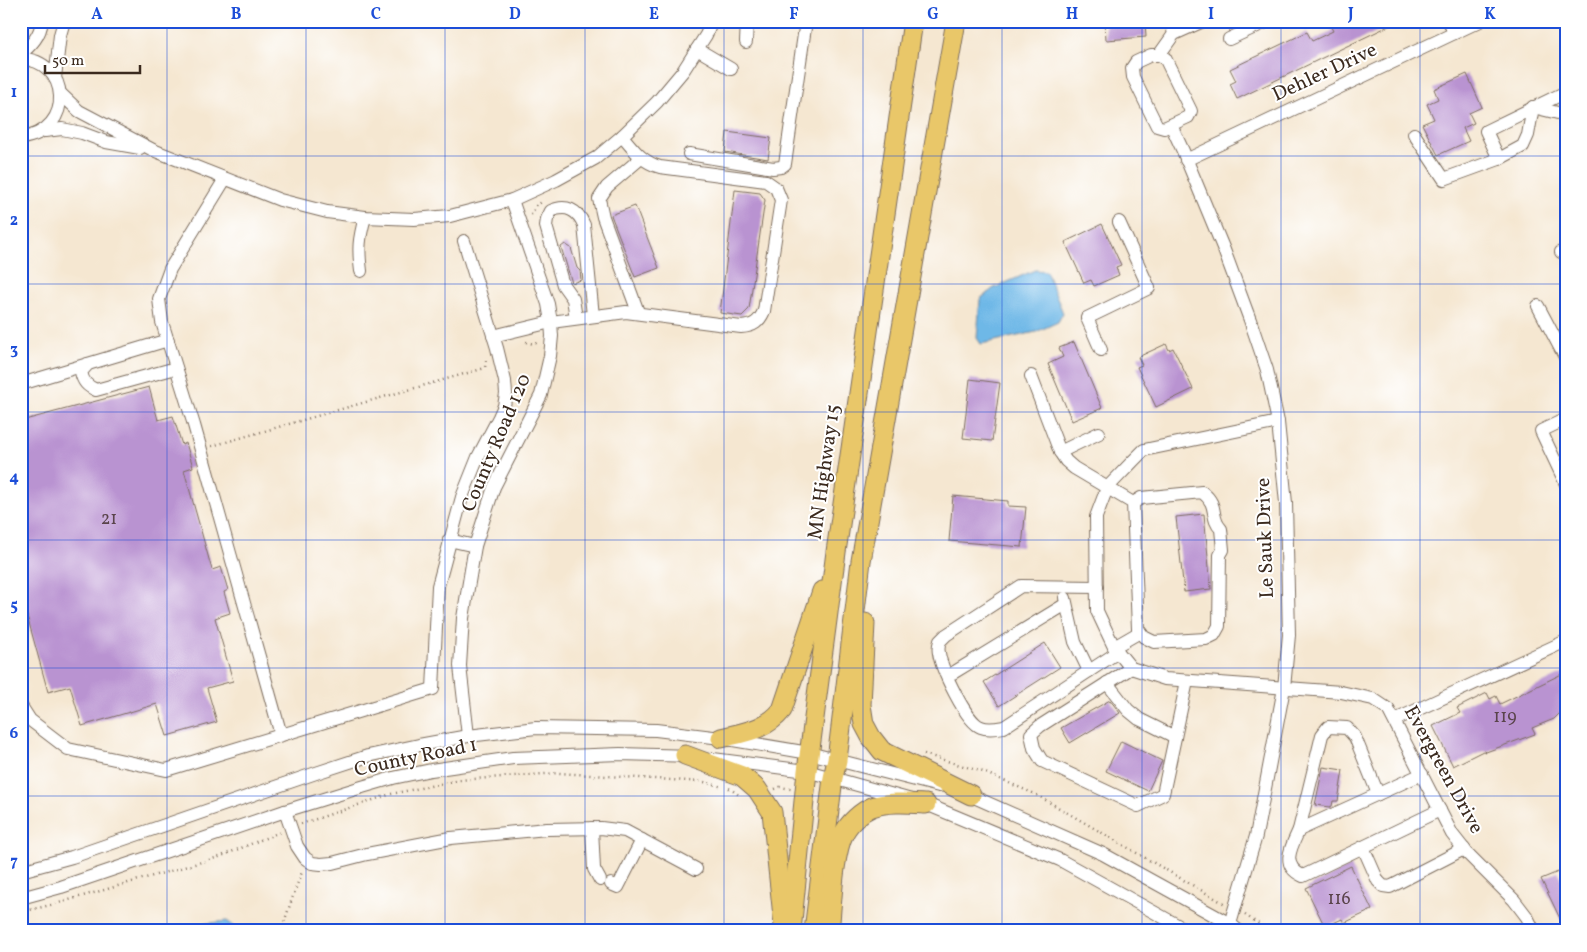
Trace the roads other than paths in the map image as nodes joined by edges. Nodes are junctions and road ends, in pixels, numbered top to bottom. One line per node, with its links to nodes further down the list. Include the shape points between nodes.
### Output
1 (42, 21): 17 (street, via 34,41)
2 (64, 21): 21 (street)
3 (712, 21): 16 (street)
4 (748, 21): 15 (street)
5 (806, 21): 32 (street, via 785,164 773,168)
6 (913, 21): 65 (highway, MN Highway 15)
7 (956, 21): 62 (highway)
8 (1171, 21): 13 (street)
9 (1204, 21): 13 (street)
10 (1268, 21): 14 (street)
11 (1480, 21): 12 (street, Dehler Drive)
12 (1451, 27): 35 (street, Dehler Drive)
13 (1174, 34): 18 (street)
14 (1229, 39)
15 (746, 42)
16 (698, 49): 20 (street); 29 (street, via 657,102)
17 (21, 54)
18 (1159, 55): 26 (street, via 1165,58 1191,111 1188,117); 26 (street, via 1136,62 1132,68 1133,77 1157,126 1164,128)
19 (21, 59): 21 (street, via 46,67)
20 (731, 69)
21 (55, 78): 23 (street)
22 (1566, 92): 24 (street)
23 (61, 94): 27 (street, via 60,108); 31 (street, via 78,111)
24 (1533, 107): 25 (street); 34 (street, via 1523,146); 34 (street, via 1486,131)
25 (1566, 115)
26 (1170, 125): 35 (street, Le Sauk Drive)
27 (45, 130): 30 (street); 31 (street, via 82,133 106,142)
28 (1414, 134): 34 (street, via 1444,179)
29 (622, 136): 33 (street); 37 (street, via 596,158)
30 (21, 138)
31 (153, 150): 36 (street)
32 (689, 154)
33 (641, 158): 43 (street, via 607,187 599,199); 43 (street, via 660,168 766,182 776,188 781,200 764,311 758,322 741,327)
34 (1499, 159)
35 (1186, 160): 56 (street, Le Sauk Drive, via 1250,320 1267,370)
36 (225, 178): 38 (street, via 280,200 327,212); 47 (street, via 170,268 160,299)
37 (512, 200): 38 (street, via 450,216 414,219); 46 (street, County Road 120)
38 (365, 217): 41 (street, via 358,251)
39 (1119, 222): 49 (street, via 1149,288 1087,318)
40 (464, 241): 48 (street)
41 (361, 271)
42 (1538, 306): 50 (street)
43 (638, 312): 44 (street)
44 (592, 316): 45 (street); 45 (street, via 584,225 579,215 563,208 551,211 546,226 563,285 573,299)
45 (576, 318): 46 (street)
46 (551, 322): 48 (street); 64 (street, County Road 120, via 550,356 541,395 498,478)
47 (168, 340): 51 (street); 52 (street)
48 (495, 342): 63 (street, via 505,380 504,406 468,481)
49 (1101, 350)
50 (1566, 359)
51 (88, 364): 52 (street, via 81,372 82,380 96,390); 54 (street)
52 (176, 368): 80 (street)
53 (1030, 376): 58 (street)
54 (21, 384)
55 (1566, 419): 59 (street, via 1540,431)
56 (1278, 422): 60 (street, via 1144,450); 77 (street, Le Sauk Drive, via 1286,502 1289,635)
57 (1098, 433): 58 (street)
58 (1060, 452): 60 (street, via 1074,468)
59 (1566, 484)
60 (1107, 488): 61 (street); 66 (street, via 1096,517)
61 (1133, 502): 69 (street); 69 (street, via 1141,498 1202,492 1211,499 1216,524 1221,529 1223,550 1220,554 1219,626 1214,635 1206,639 1154,642)
62 (869, 513): 85 (highway); 90 (highway, via 861,705 864,724 882,752)
63 (449, 540): 64 (street); 80 (street, via 438,586 433,689)
64 (474, 546): 81 (street, County Road 120, via 460,666)
65 (836, 552): 83 (highway, via 782,710 774,721 759,728); 86 (highway, MN Highway 15)
66 (1096, 586): 67 (street); 71 (street, via 1097,611)
67 (1062, 587): 68 (street); 74 (street, via 1021,586 946,635 940,641 939,653)
68 (1066, 604): 73 (street, via 1074,642); 74 (street)
69 (1140, 632): 71 (street)
70 (1566, 641): 79 (street)
71 (1116, 650): 72 (street); 73 (street)
72 (1131, 668): 75 (street, Evergreen Drive, via 1165,679); 76 (street)
73 (1089, 671): 74 (street, via 1004,727 994,728 981,727 970,719 954,694)
74 (948, 676)
75 (1187, 681): 77 (street, Evergreen Drive); 82 (street)
76 (1107, 683): 82 (street, via 1139,719); 82 (street, via 1031,734 1037,756 1042,761 1138,806 1163,794)
77 (1284, 688): 79 (street, Evergreen Drive, via 1341,692 1373,699 1388,709); 102 (street, Le Sauk Drive)
78 (21, 706): 80 (street, via 30,720 68,749 166,770)
79 (1394, 720): 87 (street, Evergreen Drive)
80 (280, 735)
81 (468, 736): 83 (street, County Road 1, via 536,728 598,728 656,730); 100 (street, County Road 1, via 368,756 72,858)
82 (1175, 737)
83 (721, 738): 86 (street, County Road 1)
84 (685, 755): 86 (street, County Road 1); 93 (street, County Road 1, via 513,758 475,763 393,778); 103 (highway, via 742,776 757,788 772,812)
85 (837, 760): 86 (street); 88 (highway); 90 (street)
86 (808, 762): 88 (street, County Road 1); 104 (highway, MN Highway 15)
87 (1422, 774): 89 (street); 92 (street, Evergreen Drive)
88 (833, 778): 91 (street, County Road 1); 105 (highway)
89 (1378, 794): 95 (street); 95 (street, via 1355,737 1347,728 1328,727 1322,735)
90 (971, 795): 102 (street, via 1104,854)
91 (926, 804): 106 (highway, via 889,803 871,808 843,834); 107 (street, County Road 1, via 1060,860)
92 (1440, 810): 97 (street); 98 (street, Evergreen Drive)
93 (285, 811): 94 (street, via 297,846 309,860 320,864 451,838 547,828); 101 (street, County Road 1, via 61,888)
94 (592, 828): 96 (street, via 625,831); 96 (street, via 594,869 606,882 618,887)
95 (1299, 830): 97 (street, via 1288,854 1296,872 1303,876)
96 (642, 840): 99 (street)
97 (1363, 847): 98 (street, via 1378,881 1390,887)
98 (1464, 849): 108 (street, Evergreen Drive, via 1514,900)
99 (696, 869)
100 (21, 871)
101 (21, 898)
102 (1235, 927)
103 (784, 931)
104 (791, 931)
105 (814, 931)
106 (826, 931)
107 (1188, 931)
108 (1534, 931)

